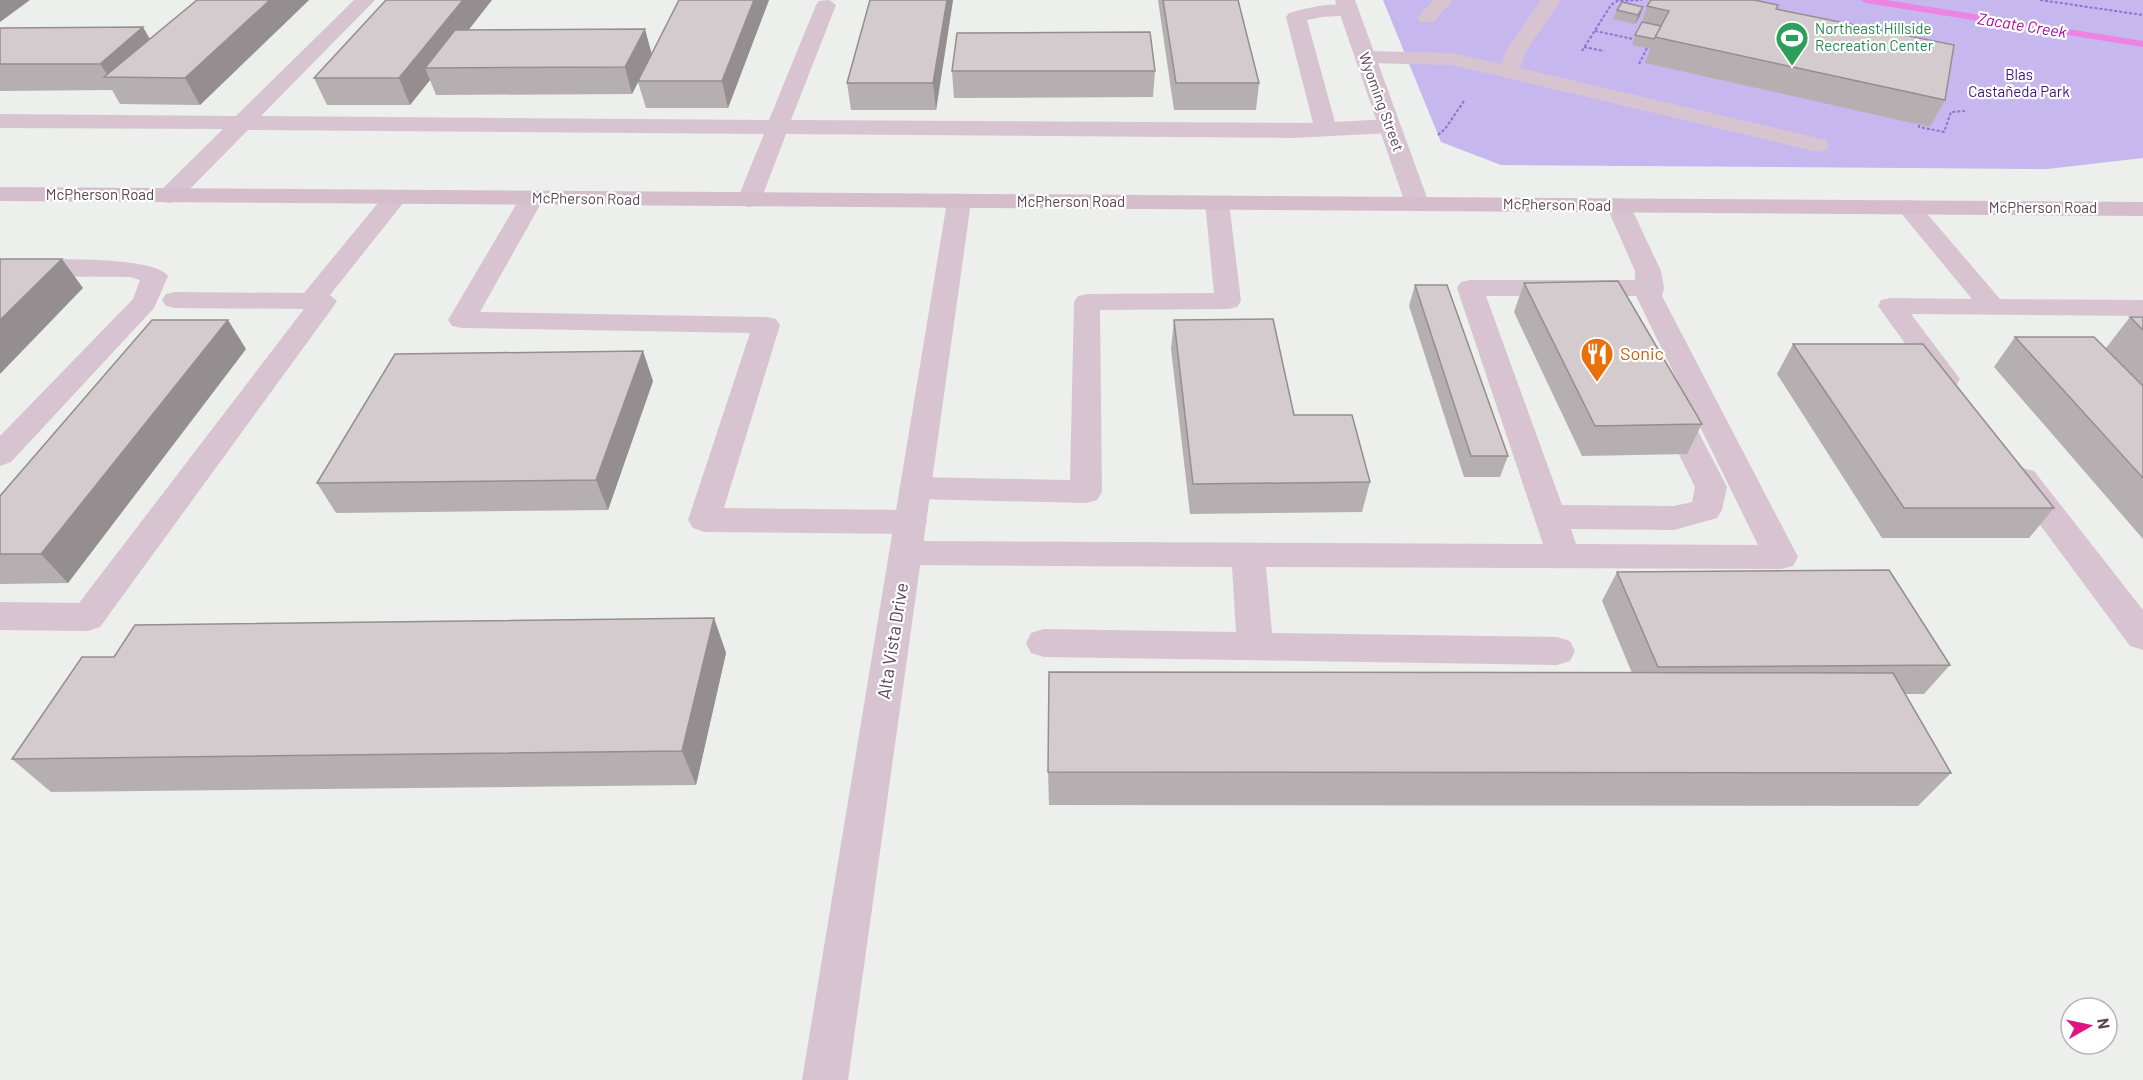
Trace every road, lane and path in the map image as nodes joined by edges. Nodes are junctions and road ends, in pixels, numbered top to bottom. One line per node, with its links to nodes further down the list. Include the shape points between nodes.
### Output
1 (365, 0): 24 (street)
2 (1443, 0): 9 (street)
3 (1551, 0): 19 (street, via 1516,51)
4 (1642, 0): 10 (path, via 1611,4)
5 (2040, 0): 8 (path)
6 (826, 5): 27 (street)
7 (1347, 6): 18 (street, Wyoming Street); 28 (street, via 1296,18)
8 (2143, 15)
9 (1427, 18)
10 (1595, 31): 11 (path); 13 (path)
11 (1638, 40)
12 (1649, 42): 20 (path)
13 (1584, 47): 15 (path); 16 (path)
14 (1608, 48): 15 (path)
15 (1604, 51): 17 (path)
16 (1580, 53)
17 (1600, 55)
18 (1365, 57): 19 (street, via 1452,59); 26 (street, Wyoming Street)
19 (1508, 72): 30 (street)
20 (1635, 74)
21 (1467, 96): 29 (path)
22 (1965, 111): 25 (path, via 1951,112 1944,132)
23 (0, 121): 24 (street)
24 (244, 123): 27 (street); 32 (street)
25 (1919, 125)
26 (1389, 126): 28 (street); 38 (street, Wyoming Street)
27 (778, 127): 28 (street); 35 (street)
28 (1326, 129)
29 (1435, 137)
30 (1818, 145)
31 (0, 194): 32 (main road, McPherson Road)
32 (169, 196): 33 (main road, McPherson Road)
33 (396, 197): 34 (main road, McPherson Road); 45 (street)
34 (532, 198): 35 (main road, McPherson Road); 54 (street, via 462,320 766,325 704,520)
35 (749, 200): 36 (main road, McPherson Road)
36 (959, 202): 37 (main road, McPherson Road); 52 (street, Alta Vista Drive)
37 (1217, 203): 38 (main road, McPherson Road); 52 (street, via 1228,301 1087,302 1086,492)
38 (1418, 203): 39 (main road, McPherson Road)
39 (1618, 205): 40 (main road, McPherson Road); 43 (street, via 1648,271)
40 (1908, 207): 41 (main road, McPherson Road); 46 (street)
41 (2143, 209)
42 (0, 268): 50 (street, via 132,269 155,276 145,302)
43 (1641, 299): 53 (street, via 1470,288); 56 (street, via 1781,557)
44 (175, 300): 45 (street)
45 (310, 300): 57 (street, via 324,301 88,617)
46 (1993, 307): 47 (street); 49 (street, via 1891,306)
47 (2143, 308)
48 (1660, 385): 53 (street, via 1711,487 1706,510 1674,518)
49 (1963, 400)
50 (0, 455)
51 (2006, 457): 58 (street)
52 (915, 488): 54 (street, Alta Vista Drive)
53 (1551, 517): 56 (street)
54 (909, 538): 55 (street); 62 (street, Alta Vista Drive)
55 (1248, 555): 56 (street); 60 (street)
56 (1564, 556)
57 (0, 616)
58 (2143, 636)
59 (1044, 643): 60 (street)
60 (1255, 647): 61 (street)
61 (1557, 651)
62 (825, 1080)

